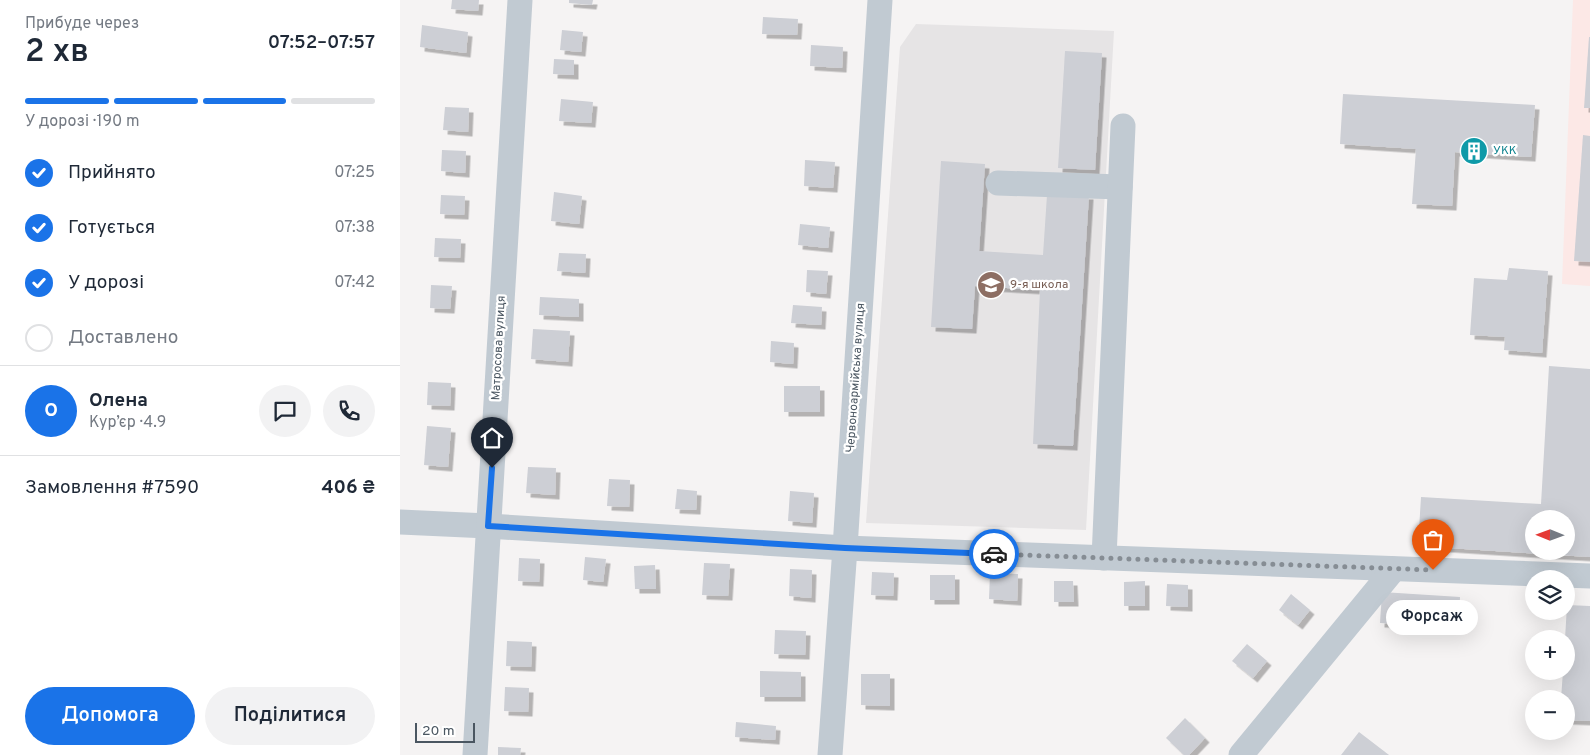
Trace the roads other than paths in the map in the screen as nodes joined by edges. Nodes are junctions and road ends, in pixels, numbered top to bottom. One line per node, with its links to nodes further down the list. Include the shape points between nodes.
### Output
1 (520, 0): 7 (street, Матросова вулиця)
2 (880, 0): 8 (street, Червоноармійська вулиця)
3 (1123, 126): 5 (street)
4 (998, 183): 5 (street)
5 (1120, 187): 9 (street)
6 (400, 522): 7 (street)
7 (488, 526): 8 (street); 12 (street, Матросова вулиця)
8 (845, 548): 9 (street); 13 (street, Червоноармійська вулиця)
9 (1104, 558): 10 (street)
10 (1394, 569): 11 (street); 14 (street)
11 (1590, 576)
12 (475, 755)
13 (830, 755)
14 (1241, 755)

